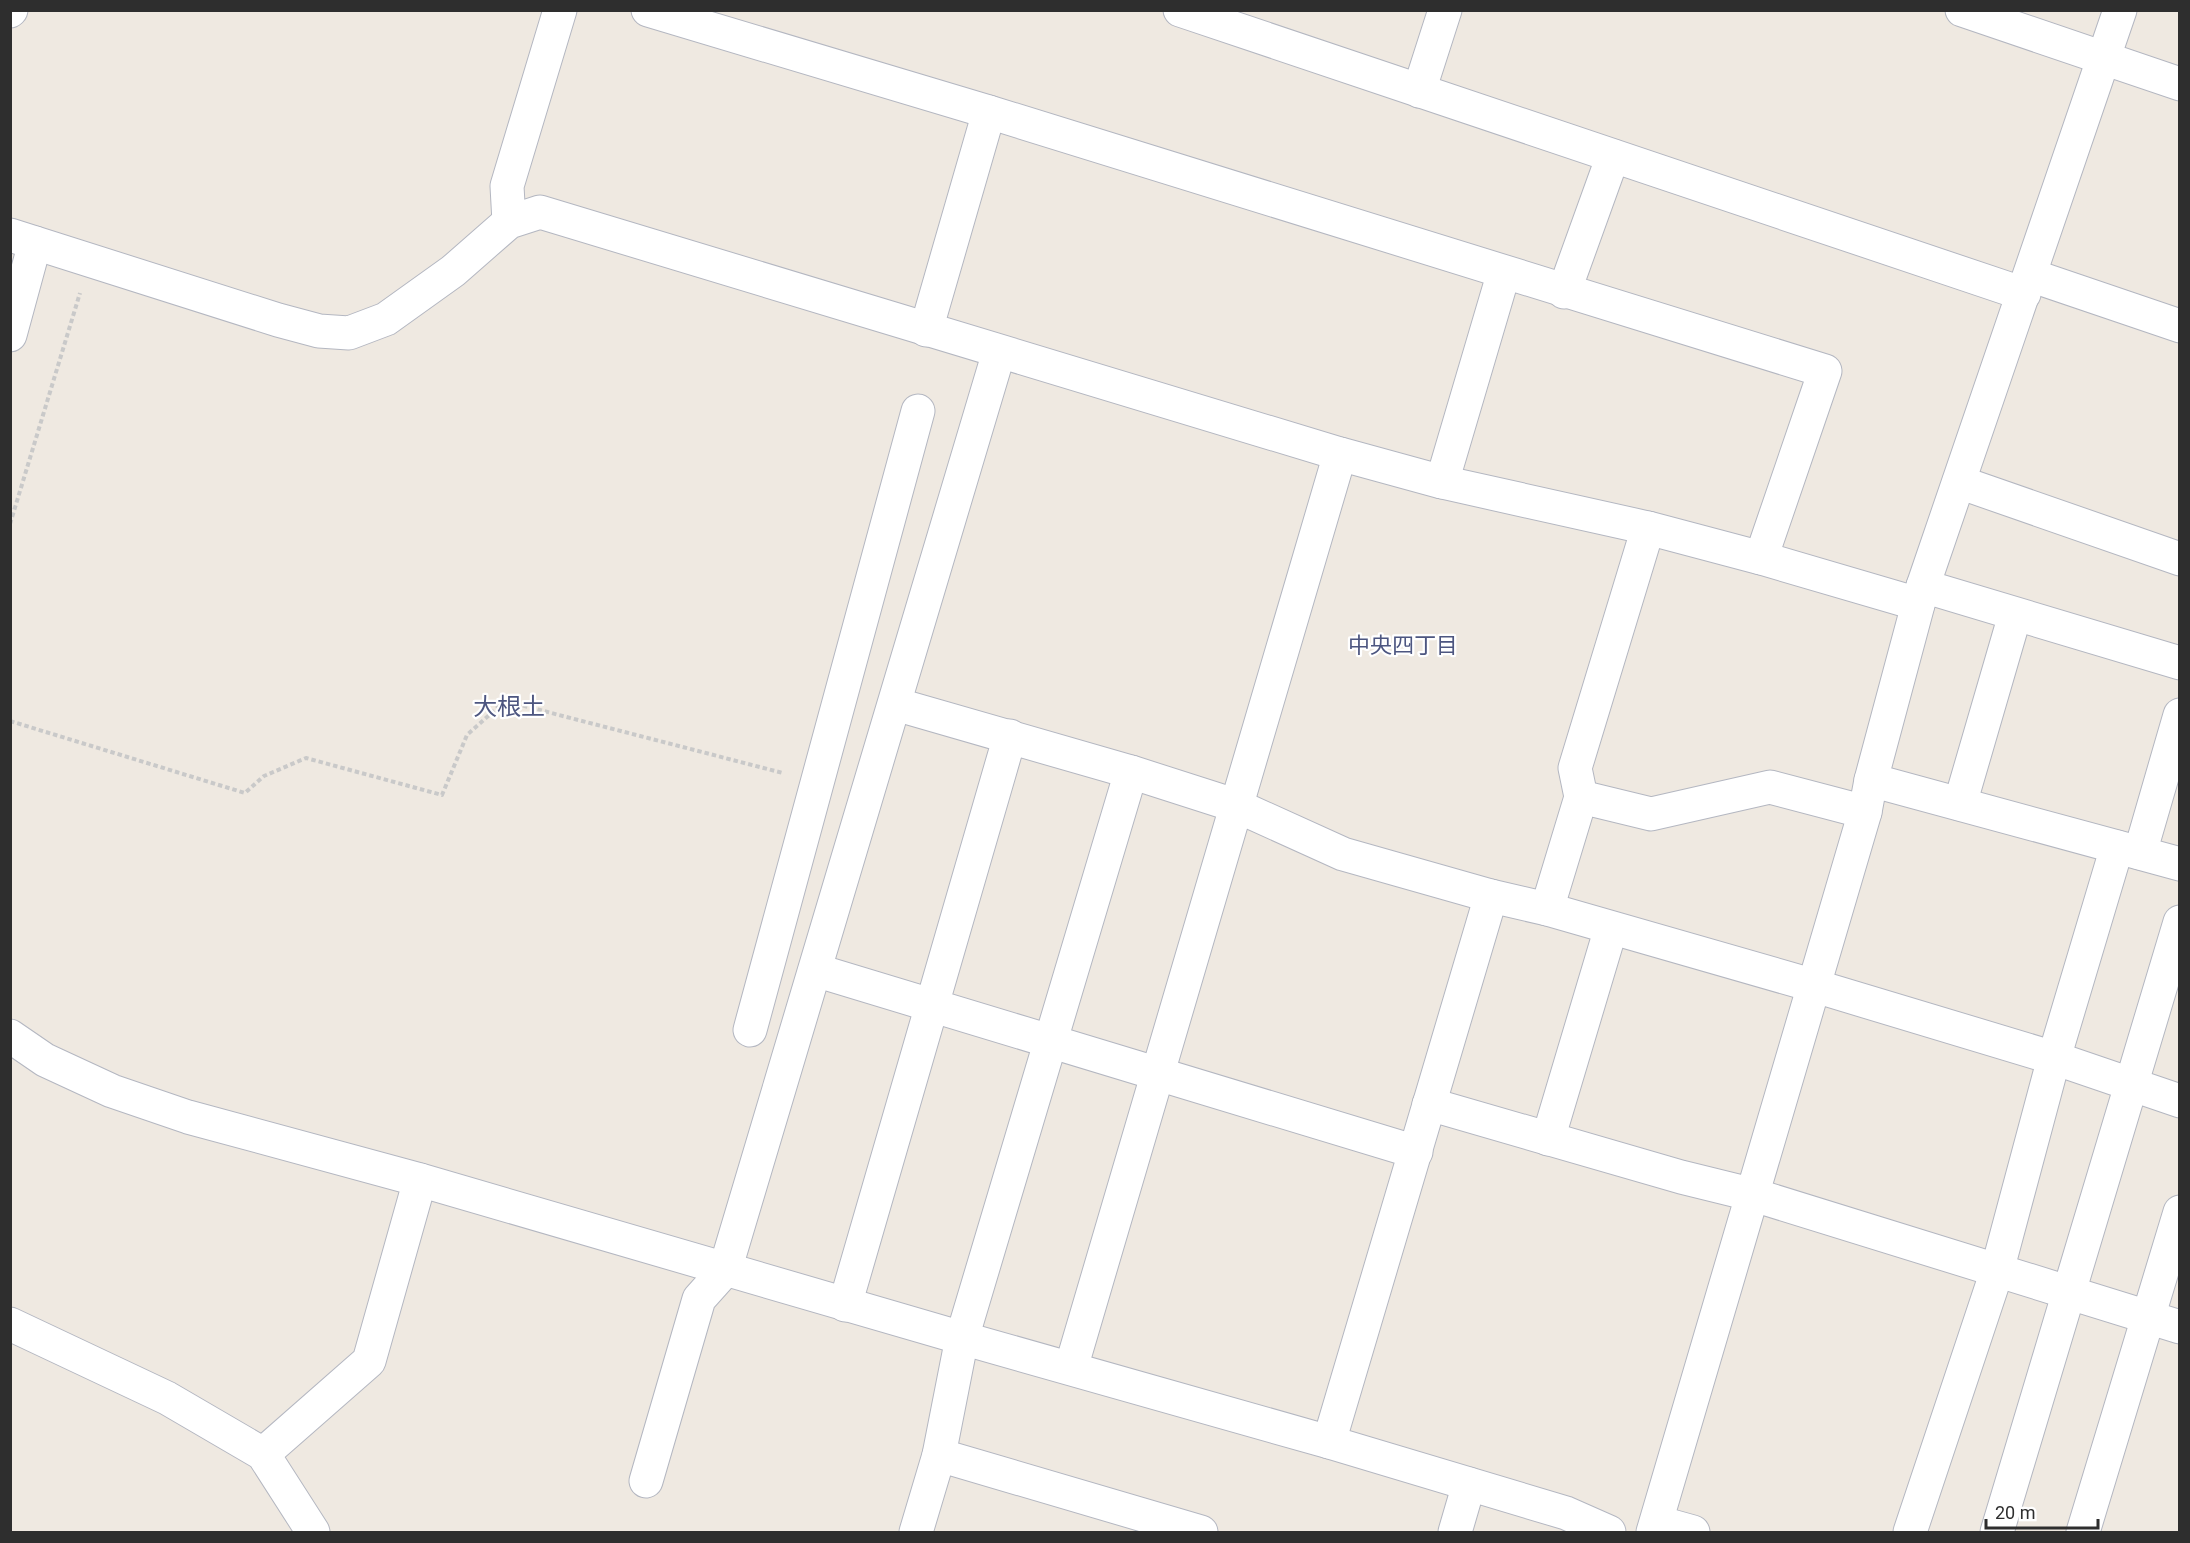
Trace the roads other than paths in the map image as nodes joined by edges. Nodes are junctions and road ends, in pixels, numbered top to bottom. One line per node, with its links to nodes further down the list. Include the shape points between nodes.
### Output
1 (560, 10): 12 (street, via 507,186)
2 (648, 10): 10 (street)
3 (1180, 10): 9 (street)
4 (1445, 10): 9 (street)
5 (1962, 10): 7 (street)
6 (2120, 10): 7 (street)
7 (2103, 59): 8 (street); 15 (street)
8 (2180, 84)
9 (1419, 91): 11 (street)
10 (989, 112): 14 (street); 18 (street)
11 (1613, 156): 15 (street); 16 (street)
12 (509, 222): 13 (street, via 453,271 386,319 349,333 318,331 278,320); 18 (street, via 540,212)
13 (23, 239): 19 (street)
14 (1504, 272): 16 (street); 23 (street)
15 (2027, 284): 17 (street); 24 (street)
16 (1564, 292): 26 (street, via 1825,371)
17 (2180, 326)
18 (926, 330): 20 (street)
19 (10, 335)
20 (999, 352): 22 (street); 31 (street)
21 (918, 411): 49 (street)
22 (1340, 454): 23 (street); 38 (street)
23 (1442, 482): 25 (street)
24 (1959, 482): 27 (street); 28 (street)
25 (1648, 528): 26 (street); 36 (street, via 1575,768)
26 (1761, 558): 28 (street)
27 (2180, 559)
28 (1920, 595): 29 (street); 35 (street)
29 (2015, 615): 30 (street); 37 (street)
30 (2179, 662)
31 (895, 704): 33 (street); 46 (street)
32 (2180, 715): 40 (street)
33 (1010, 736): 34 (street); 48 (street)
34 (1131, 772): 38 (street); 51 (street)
35 (1871, 780): 37 (street); 39 (street)
36 (1581, 797): 39 (street, via 1651,814 1770,786); 43 (street)
37 (1960, 804): 40 (street)
38 (1236, 806): 42 (street, via 1343,854); 53 (street)
39 (1865, 812): 47 (street)
40 (2128, 850): 41 (street); 52 (street)
41 (2180, 864)
42 (1491, 896): 43 (street); 56 (street)
43 (1547, 909): 45 (street)
44 (2180, 922): 54 (street)
45 (1611, 928): 47 (street); 57 (street)
46 (815, 970): 48 (street); 62 (street)
47 (1815, 986): 52 (street); 60 (street)
48 (930, 1006): 51 (street); 65 (street)
49 (750, 1030)
50 (10, 1036): 59 (street, via 45,1060 112,1091 188,1117)
51 (1051, 1042): 53 (street); 69 (street)
52 (2054, 1058): 54 (street); 63 (street)
53 (1157, 1074): 58 (street); 70 (street)
54 (2132, 1086): 55 (street); 64 (street)
55 (2180, 1101)
56 (1430, 1104): 57 (street); 58 (street)
57 (1548, 1139): 60 (street)
58 (1416, 1152): 71 (street)
59 (420, 1180): 62 (street); 72 (street, via 369,1361)
60 (1754, 1195): 63 (street); 76 (street)
61 (2180, 1212): 66 (street)
62 (725, 1270): 65 (street); 74 (street, via 699,1299)
63 (1997, 1270): 64 (street); 83 (street)
64 (2068, 1293): 66 (street); 84 (street)
65 (845, 1305): 69 (street)
66 (2148, 1317): 68 (street); 85 (street)
67 (10, 1324): 72 (street, via 167,1398)
68 (2180, 1327)
69 (962, 1338): 70 (street); 73 (street)
70 (1071, 1368): 71 (street)
71 (1329, 1442): 75 (street)
72 (263, 1454): 77 (street)
73 (939, 1455): 78 (street); 79 (street)
74 (646, 1481)
75 (1469, 1484): 80 (street); 81 (street, via 1566,1513)
76 (1655, 1527): 82 (street)
77 (313, 1533)
78 (916, 1533)
79 (1201, 1533)
80 (1455, 1533)
81 (1609, 1533)
82 (1693, 1533)
83 (1910, 1533)
84 (1997, 1533)
85 (2084, 1533)

